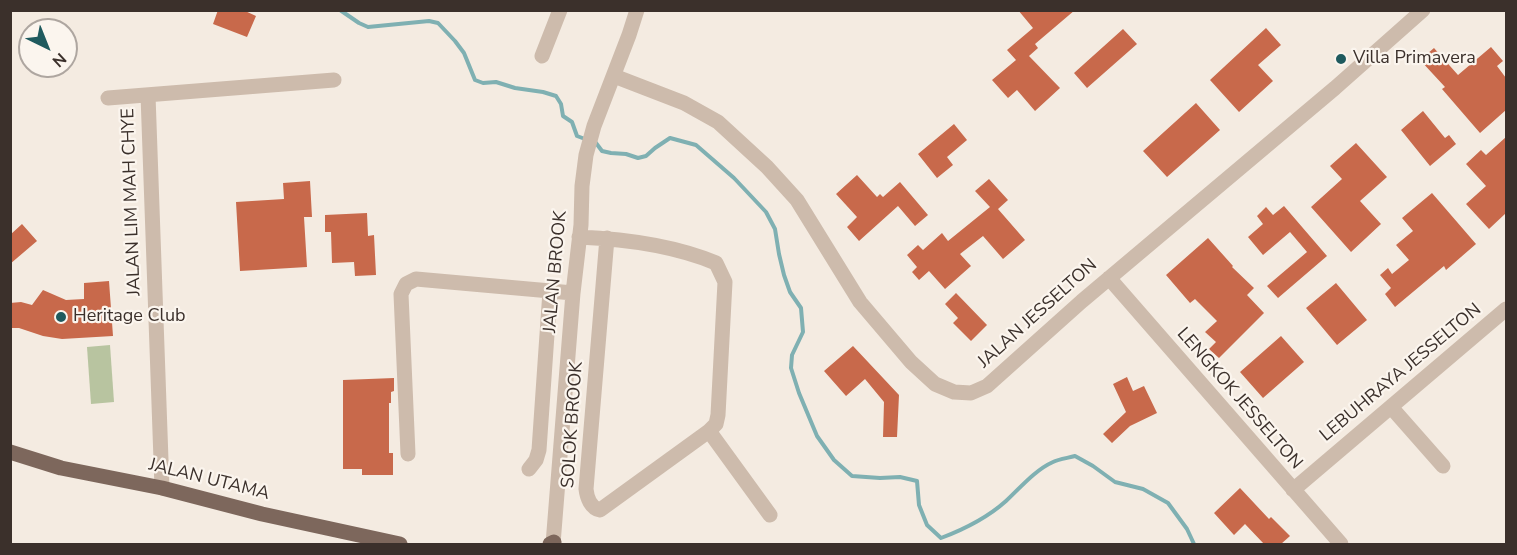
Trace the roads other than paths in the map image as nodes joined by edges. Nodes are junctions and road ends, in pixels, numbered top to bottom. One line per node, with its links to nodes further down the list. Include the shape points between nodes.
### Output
1 (560, 10): 4 (street)
2 (637, 10): 5 (street, JALAN BROOK)
3 (1423, 10): 11 (street, JALAN JESSELTON)
4 (542, 56)
5 (614, 76): 9 (street, JALAN BROOK, via 586,155); 11 (street, JALAN JESSELTON, via 684,103 718,122 767,167 797,200 861,302 911,362 935,384 954,392 971,393 987,386)
6 (334, 80): 7 (street, JALAN LIM MAH CHYE)
7 (148, 95): 8 (street, JALAN LIM MAH CHYE); 21 (street, JALAN LIM MAH CHYE)
8 (108, 98)
9 (579, 237): 10 (street); 13 (street, JALAN BROOK)
10 (607, 238): 16 (street, via 680,250 716,263 725,282 718,415); 16 (street, SOLOK BROOK, via 586,489 589,501 596,509 604,508)
11 (1109, 278): 22 (street, LENGKOK JESSELTON)
12 (550, 291): 13 (street); 18 (street, via 416,279 406,284 401,294); 20 (street, via 539,450)
13 (573, 293): 25 (street, JALAN BROOK)
14 (1506, 309): 15 (street, LEBUHRAYA JESSELTON)
15 (1391, 407): 19 (street); 22 (street, LEBUHRAYA JESSELTON)
16 (709, 431): 23 (street)
17 (10, 452): 21 (main road, JALAN UTAMA, via 61,468)
18 (408, 454)
19 (1443, 466)
20 (529, 469)
21 (162, 488): 24 (main road, JALAN UTAMA)
22 (1293, 490): 26 (street, LENGKOK JESSELTON)
23 (770, 515)
24 (400, 544)
25 (553, 544)
26 (1341, 544)

